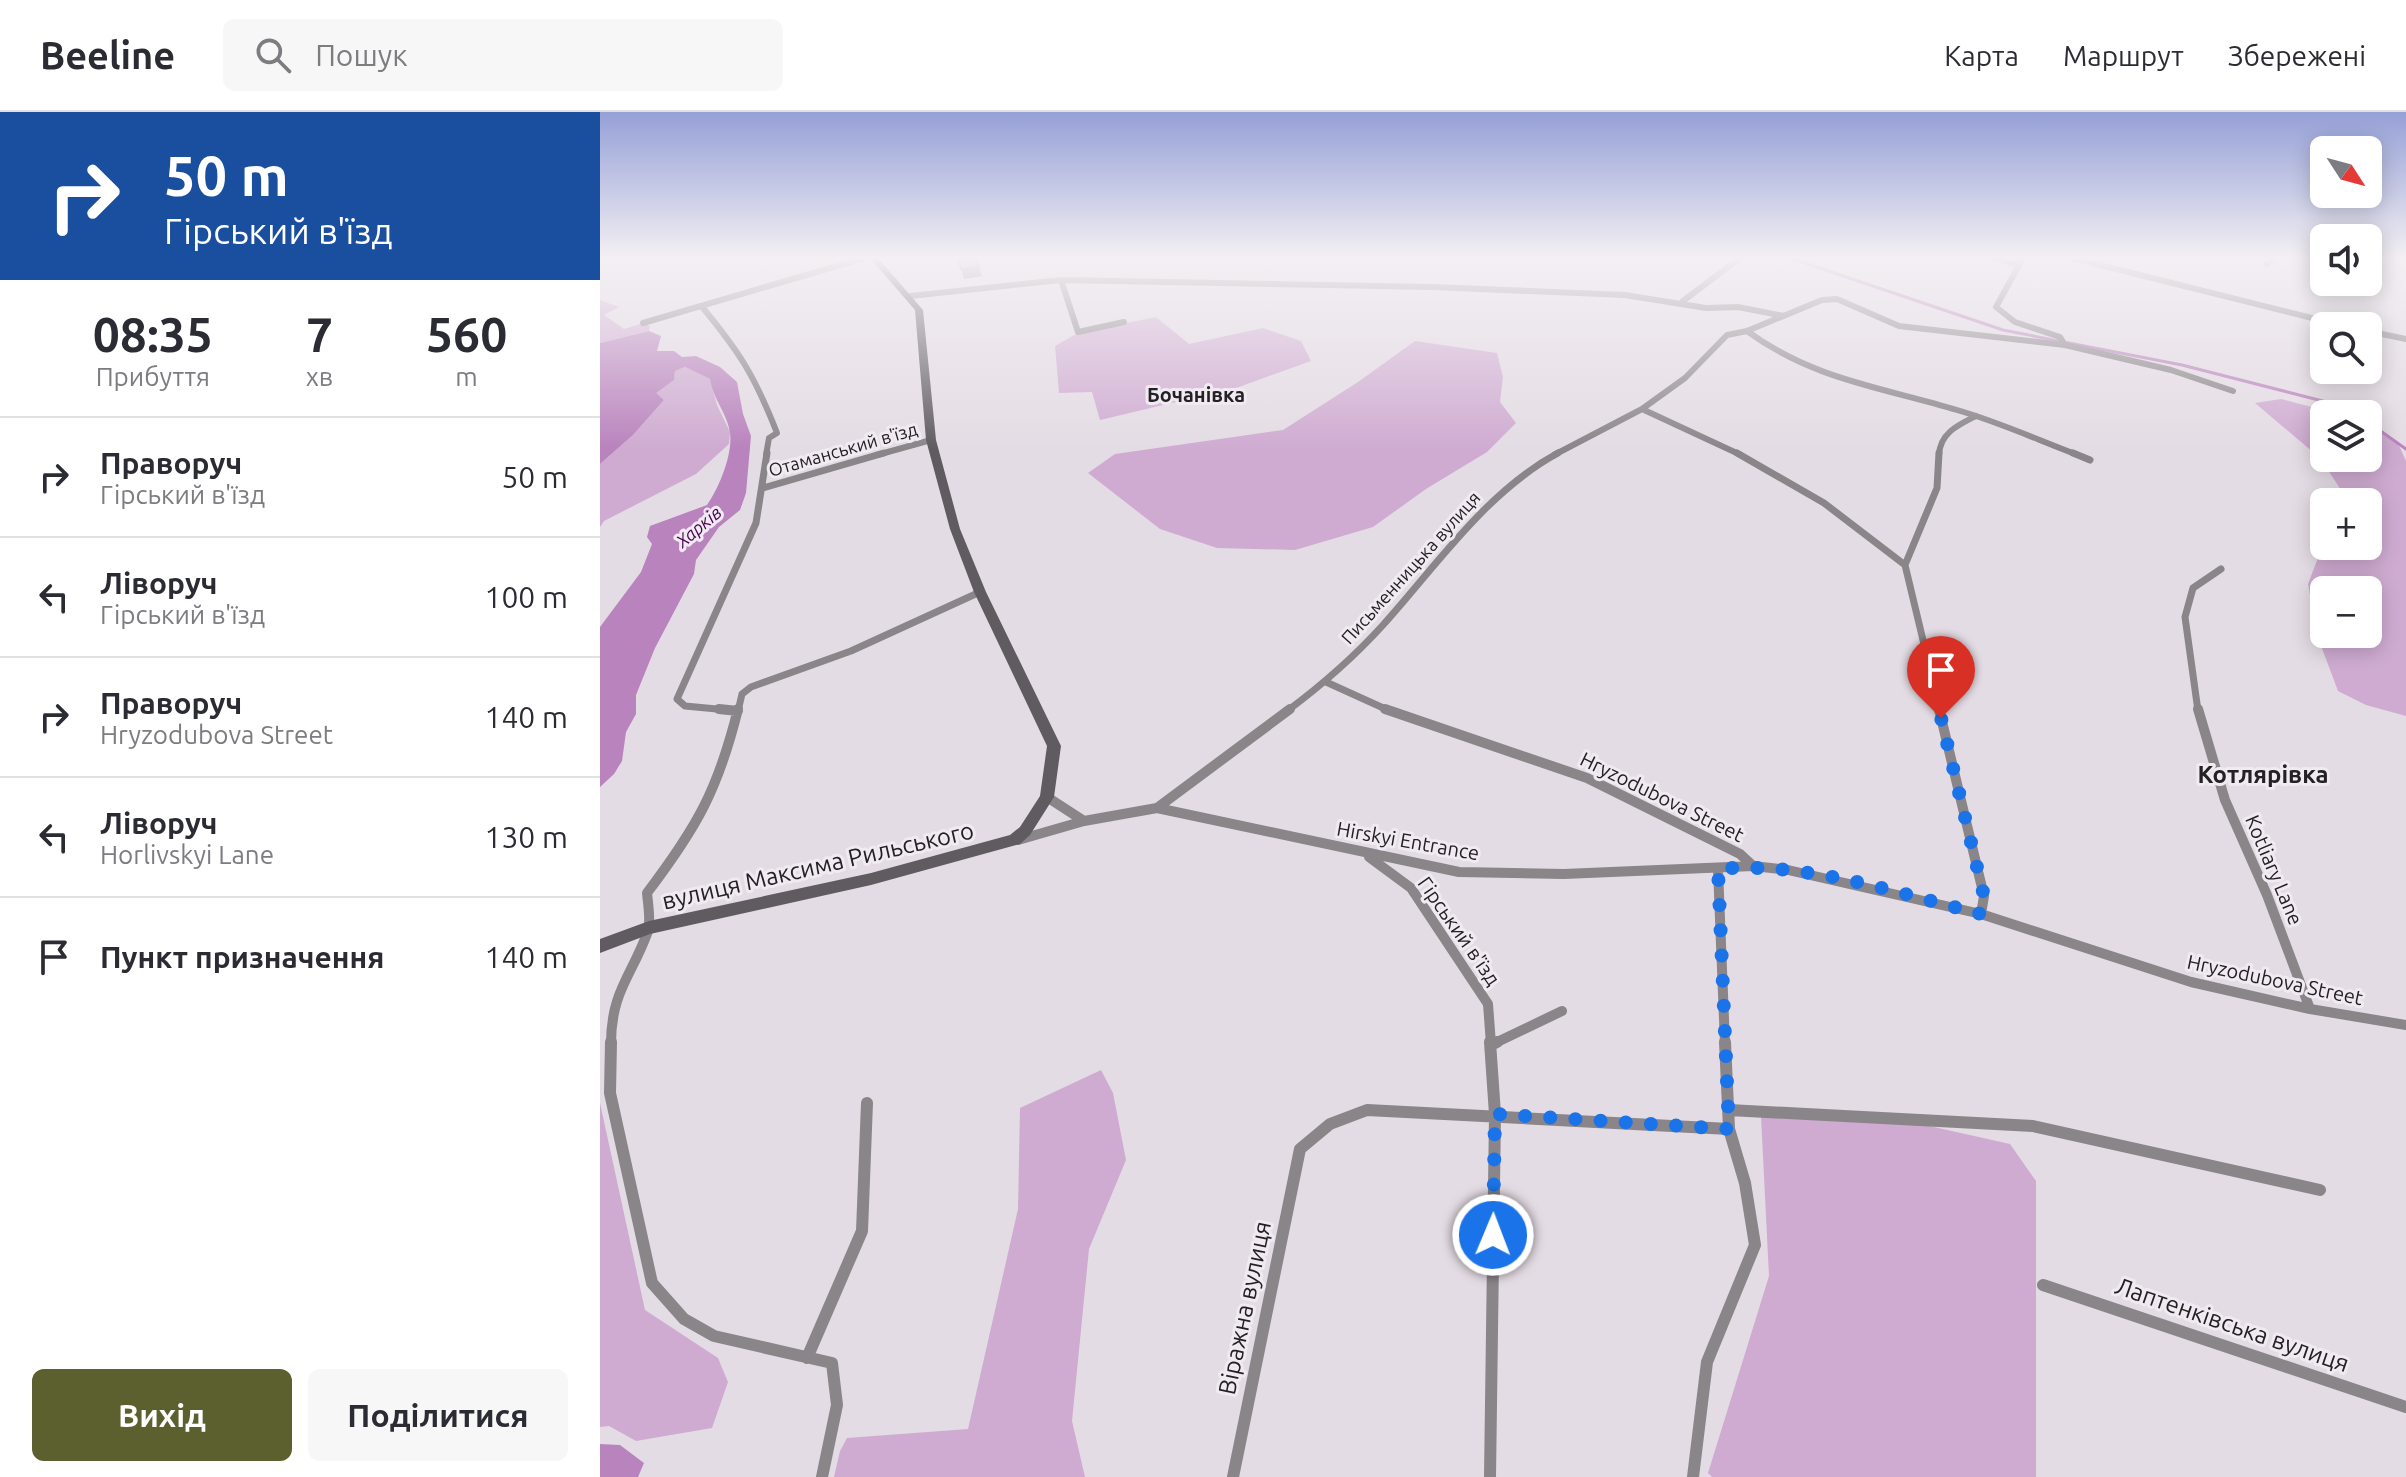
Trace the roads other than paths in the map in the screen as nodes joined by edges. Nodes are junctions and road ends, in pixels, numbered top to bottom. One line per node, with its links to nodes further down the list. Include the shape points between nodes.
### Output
1 (648, 322): 9 (street)
2 (714, 322): 19 (street, via 741,354 773,417 777,433 769,438)
3 (920, 322): 17 (main road)
4 (1075, 322): 5 (street, via 1078,332)
5 (1124, 322)
6 (1770, 322): 10 (street, Письменницька вулиця)
7 (1890, 322): 13 (street, Письменницька вулиця)
8 (2015, 322): 13 (street, via 2060,337)
9 (643, 323)
10 (1747, 331): 15 (street, Письменницька вулиця, via 1727,335 1685,378); 16 (street, via 1775,355 1842,383)
11 (2382, 334): 12 (street)
12 (2406, 339)
13 (2065, 345): 14 (street)
14 (2233, 391)
15 (1642, 409): 20 (street, via 1749,459 1824,503); 23 (street, Письменницька вулиця, via 1544,461 1489,504)
16 (1976, 416): 18 (street); 20 (street, via 1952,428 1939,446 1937,488)
17 (931, 440): 19 (street, Отаманський в'їзд); 22 (main road, via 955,529)
18 (2090, 460)
19 (763, 488): 24 (street, via 756,523 677,699 692,708)
20 (1905, 565): 32 (street, via 1984,896)
21 (2221, 569): 35 (street, Kotliary Lane, via 2193,588 2185,617 2200,724 2225,800)
22 (980, 592): 24 (street, via 851,651 751,687 742,694); 25 (main road, via 1054,746)
23 (1326, 682): 26 (street, Письменницька вулиця); 30 (street, Hryzodubova Street, via 1409,720 1587,778 1740,854)
24 (738, 711): 33 (street, via 723,769 698,821 647,893)
25 (1047, 797): 27 (street); 28 (main road)
26 (1157, 808): 27 (street, вулиця Максима Рильського); 29 (street, Hirskyi Entrance)
27 (1084, 821): 28 (street, вулиця Максима Рильського)
28 (1015, 840): 33 (main road, вулиця Максима Рильського, via 871,879)
29 (1368, 855): 31 (street, Hirskyi Entrance, via 1459,872); 38 (street, Гірський в'їзд, via 1411,888 1462,960 1488,1004)
30 (1753, 866): 31 (street, Hirskyi Entrance); 32 (street, Hryzodubova Street)
31 (1718, 869): 40 (street)
32 (1981, 914): 35 (street, Hryzodubova Street, via 2191,982)
33 (649, 928): 34 (main road); 45 (street, вулиця Максима Рильського, via 619,988 611,1017 610,1093 652,1283 684,1319 714,1336)
34 (600, 946)
35 (2310, 1009): 37 (street, Hryzodubova Street)
36 (1562, 1011): 38 (street)
37 (2406, 1025)
38 (1493, 1044): 41 (street, Гірський в'їзд)
39 (867, 1103): 45 (street, via 862,1231)
40 (1729, 1110): 42 (street); 43 (street, via 2033,1126)
41 (1495, 1114): 42 (street); 48 (street, Віражна вулиця, via 1367,1110 1342,1116 1300,1149); 49 (street, Гірський в'їзд)
42 (1729, 1129): 50 (street, via 1755,1245 1707,1362)
43 (2320, 1190)
44 (2043, 1285): 46 (street, Лаптенківська вулиця)
45 (807, 1358): 47 (street, вулиця Максима Рильського, via 832,1363 839,1381)
46 (2406, 1407)
47 (822, 1477)
48 (1233, 1477)
49 (1490, 1477)
50 (1693, 1477)

